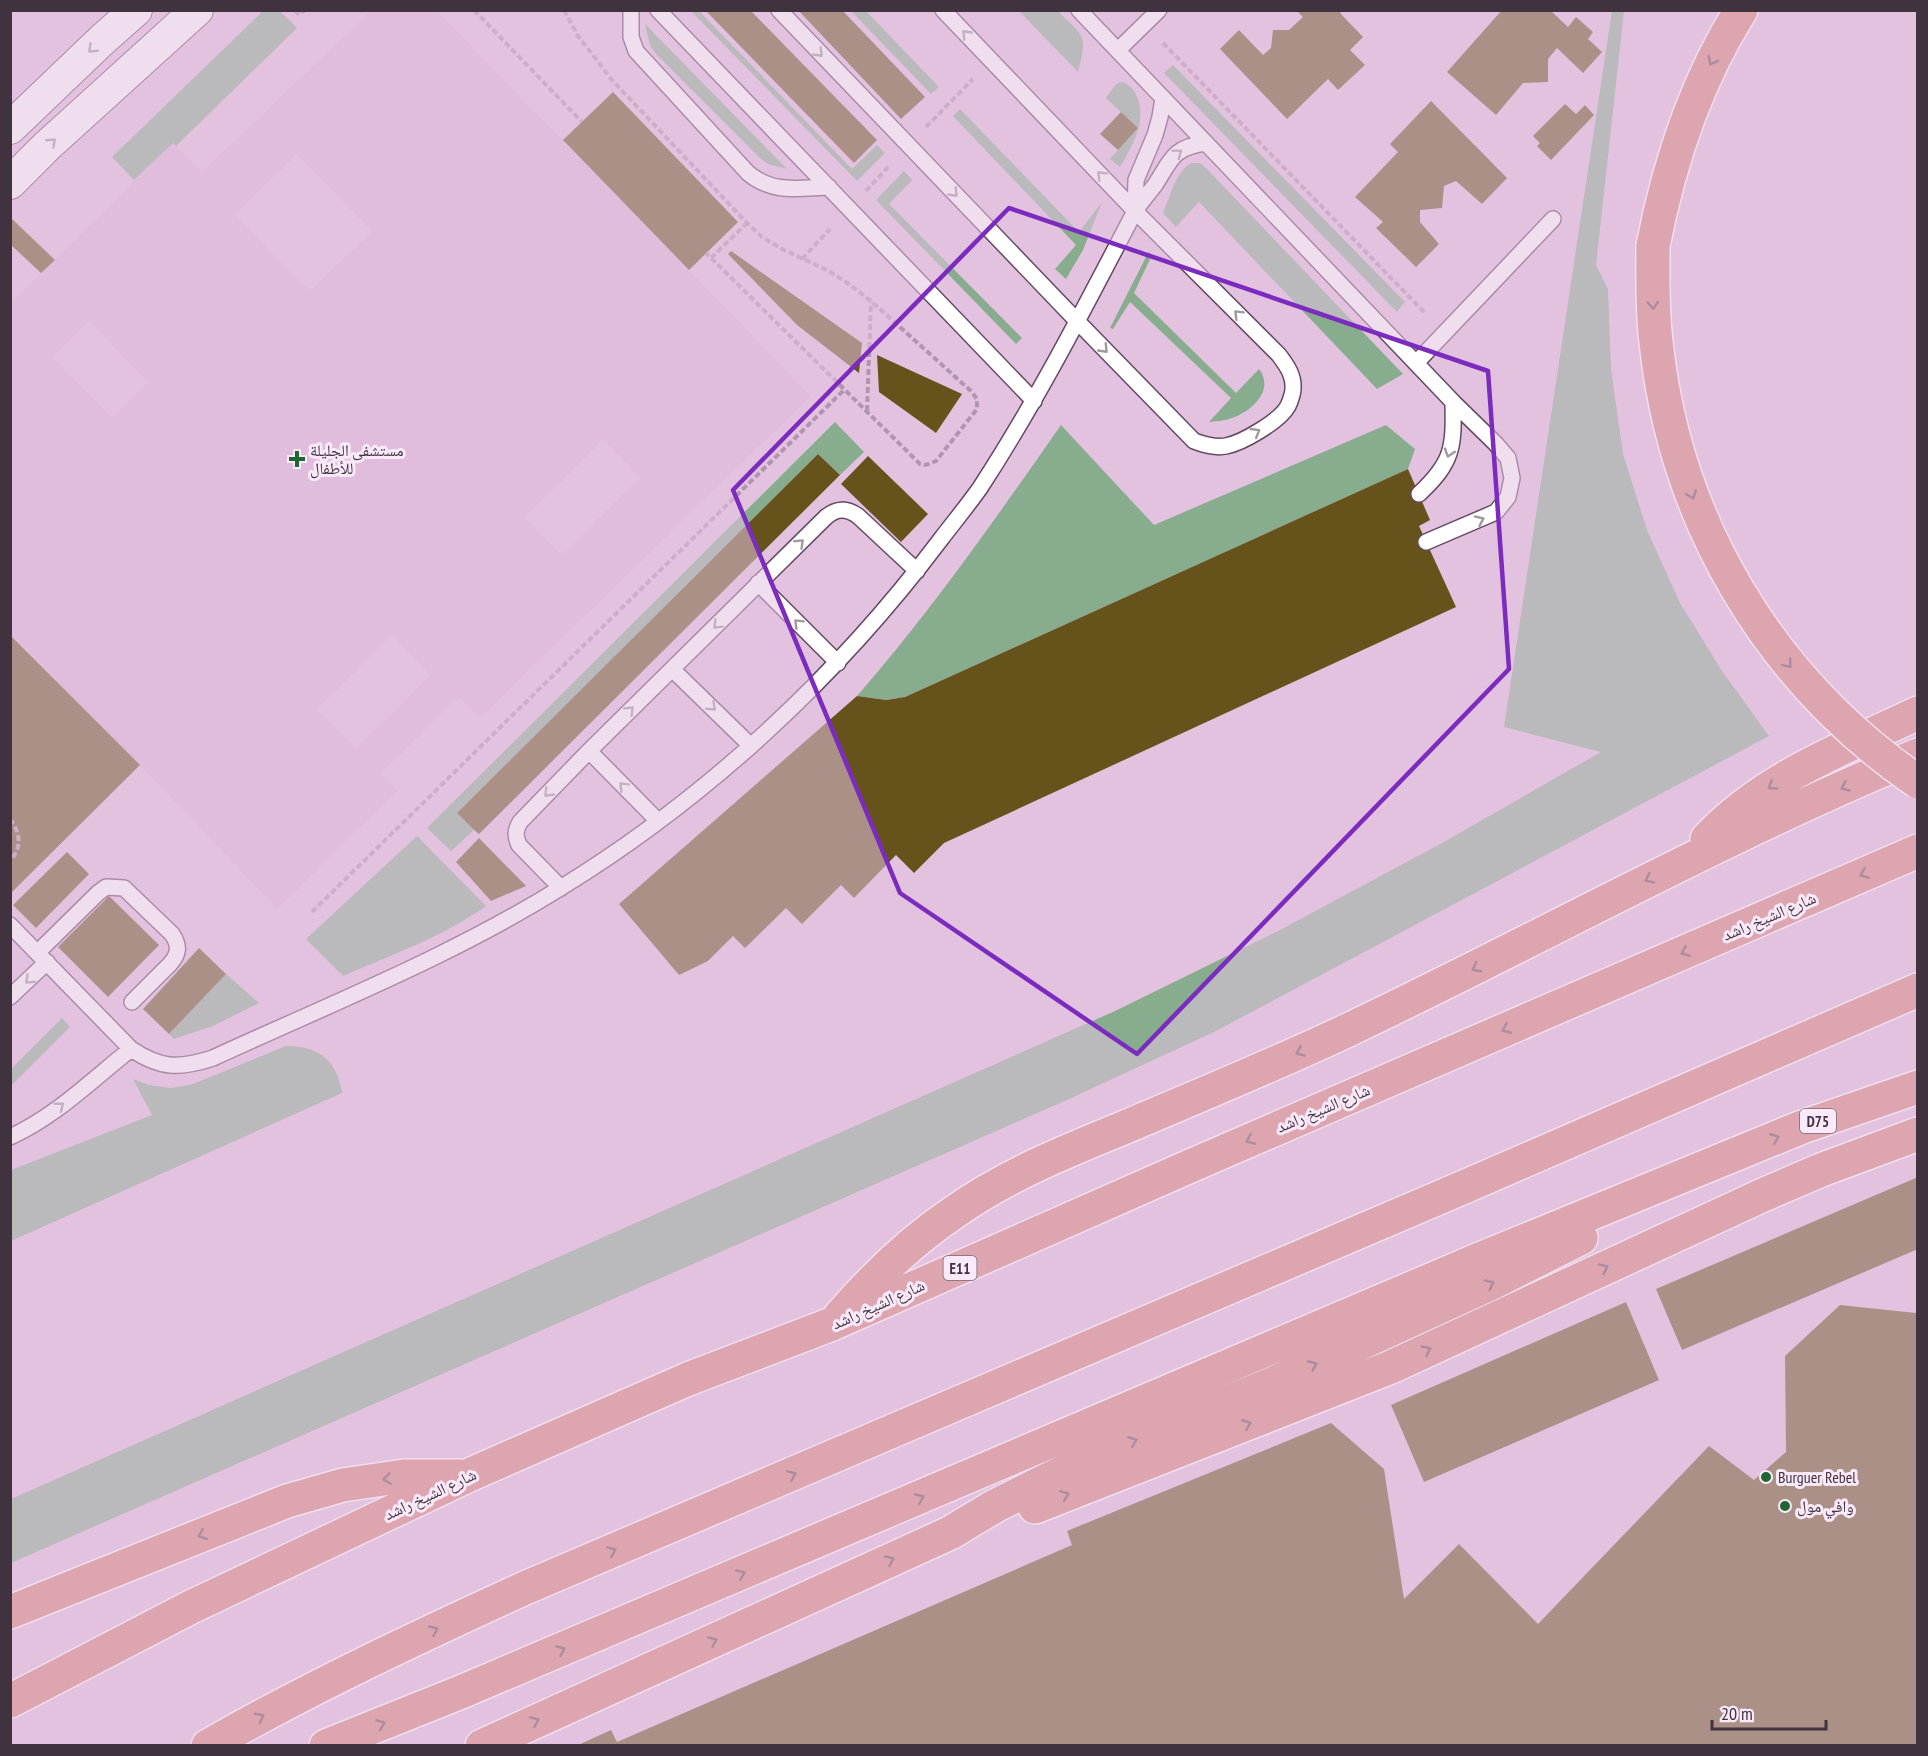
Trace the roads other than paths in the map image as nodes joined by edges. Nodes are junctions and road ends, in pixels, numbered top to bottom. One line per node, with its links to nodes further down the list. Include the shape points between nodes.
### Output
1 (136, 10): 12 (street, one-way to 12)
2 (197, 10): 14 (street, one-way to 2)
3 (631, 10): 15 (lane, via 631,37 636,51 748,173 771,187)
4 (658, 10): 15 (lane)
5 (779, 10): 18 (lane, one-way to 18)
6 (943, 10): 16 (lane, one-way to 6)
7 (1079, 10): 10 (lane)
8 (1159, 10): 10 (lane)
9 (1741, 10): 32 (highway, one-way to 32, bridge, via 1688,114 1662,201 1653,246 1652,294 1663,390 1677,448 1705,527 1750,612 1816,696 1853,733)
10 (1118, 50): 11 (lane)
11 (1163, 98): 13 (lane); 16 (lane, via 1155,135 1136,180)
12 (10, 128)
13 (1206, 142): 16 (lane, one-way to 13, via 1171,157); 19 (lane)
14 (10, 183)
15 (829, 187): 20 (lane)
16 (1135, 211): 18 (lane); 18 (lane, one-way to 16, via 1194,441 1210,447 1233,444 1274,421 1287,407 1293,389 1290,371 1279,355)
17 (1553, 219): 19 (lane)
18 (1077, 321): 20 (lane)
19 (1416, 363): 21 (lane)
20 (1034, 401): 24 (lane, via 978,490)
21 (1453, 402): 22 (lane, one-way to 22, via 1452,445 1446,463); 23 (lane, one-way to 21, via 1496,512 1508,497 1512,478 1508,458)
22 (1419, 494)
23 (1426, 542)
24 (917, 571): 25 (lane, one-way to 24, via 826,517 842,509 858,516); 26 (lane)
25 (758, 583): 26 (lane, one-way to 25); 27 (lane, one-way to 27)
26 (838, 663): 29 (lane)
27 (672, 669): 29 (lane, one-way to 29); 30 (lane, one-way to 27)
28 (1917, 713): 35 (highway, one-way to 35, via 1780,780 1745,804)
29 (751, 746): 33 (lane)
30 (589, 751): 33 (lane, one-way to 30); 36 (lane, one-way to 36, via 516,829 519,845)
31 (1917, 755): 35 (highway, one-way to 35)
32 (1917, 782)
33 (658, 821): 36 (lane)
34 (1917, 851): 47 (highway, شارع الشيخ راشد / E11, one-way to 47)
35 (1688, 860): 47 (highway, one-way to 47, via 1345,1032 1025,1170 920,1236)
36 (561, 888): 42 (lane, via 458,946 213,1058 191,1065 168,1066)
37 (10, 925): 38 (lane)
38 (43, 957): 40 (lane, one-way to 40); 41 (lane, via 98,893 106,887 124,888 172,934 179,950 176,958); 42 (lane)
39 (1917, 990): 52 (highway, one-way to 39, via 327,1682 525,1588)
40 (10, 997)
41 (132, 1002)
42 (131, 1049): 45 (lane, one-way to 42, via 58,1108)
43 (1917, 1087): 46 (highway, D75, one-way to 43)
44 (1917, 1134): 49 (highway, one-way to 44, via 1026,1510 1353,1382 1763,1195)
45 (10, 1137)
46 (1721, 1159): 49 (highway, one-way to 46, via 1089,1459 1274,1383 1491,1283 1624,1215); 53 (highway, one-way to 46)
47 (832, 1324): 48 (highway, شارع الشيخ راشد / E11, via 688,1379)
48 (467, 1476): 50 (highway, one-way to 50, via 404,1476 343,1485 287,1501); 51 (highway, شارع الشيخ راشد / E11, via 191,1607)
49 (950, 1533): 54 (highway, one-way to 49)
50 (10, 1612)
51 (10, 1701)
52 (208, 1746)
53 (326, 1746)
54 (482, 1746)

